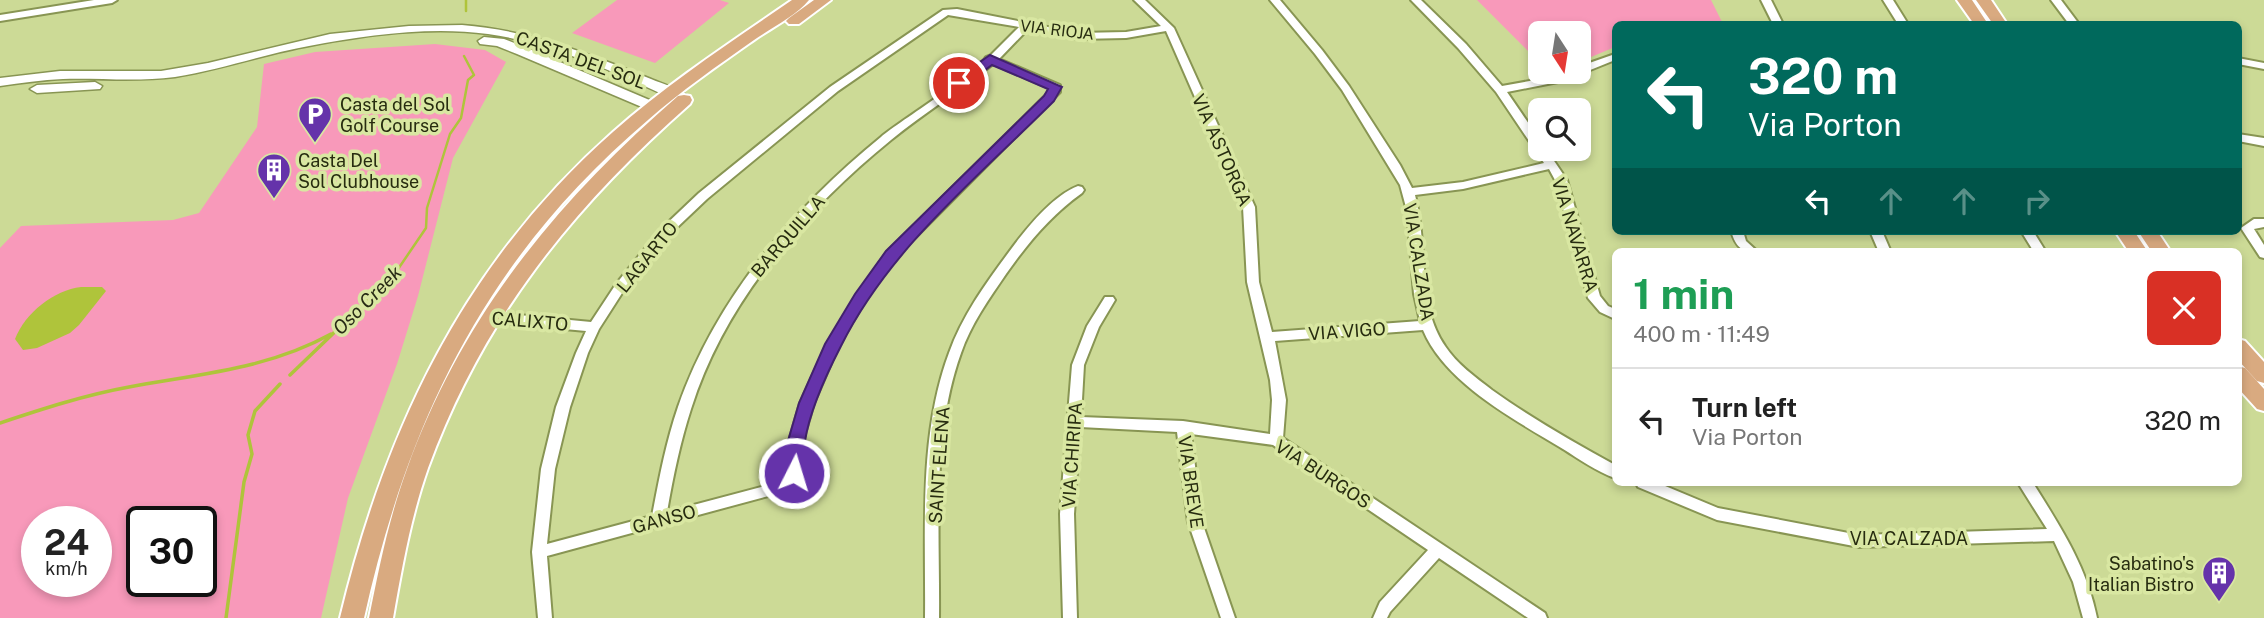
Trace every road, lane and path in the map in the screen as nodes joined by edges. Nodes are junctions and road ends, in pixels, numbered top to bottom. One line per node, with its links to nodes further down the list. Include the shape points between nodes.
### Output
1 (112, 0): 13 (street)
2 (802, 0): 30 (main road)
3 (824, 0): 30 (main road)
4 (1139, 0): 20 (street, VIA ASTORGA)
5 (1275, 0): 38 (street, VIA CALZADA, via 1351,94)
6 (1416, 0): 29 (street, VIA NAVARRA)
7 (1766, 0): 14 (street)
8 (1888, 0): 15 (street)
9 (1964, 0): 16 (main road)
10 (1983, 0): 17 (main road)
11 (2056, 0): 18 (street)
12 (946, 12): 19 (street, VIA RIOJA); 46 (street, LAGARTO, via 801,115 682,214 638,263)
13 (0, 18)
14 (1776, 21)
15 (1901, 21)
16 (1979, 21)
17 (1998, 21)
18 (2072, 21)
19 (1026, 27): 20 (street, VIA RIOJA, via 1078,36); 23 (street, BARQUILLA)
20 (1168, 28): 47 (street, VIA ASTORGA, via 1249,207 1253,278)
21 (306, 47): 28 (street, CASTA DEL SOL, via 199,78 143,85); 30 (street, CASTA DEL SOL, via 439,29 508,34); 31 (street, CASTA DEL SOL, via 432,39 499,42)
22 (1612, 58): 25 (street)
23 (990, 59): 58 (street, BARQUILLA, via 845,174 774,246 738,295 685,406 664,472); 58 (street, GANSO, via 1056,87 1055,92 891,255 861,298 833,344 807,403 789,485)
24 (2242, 62): 26 (street)
25 (1591, 66)
26 (2264, 66)
27 (1532, 84): 29 (street)
28 (6, 87)
29 (1500, 90): 32 (street, VIA NAVARRA)
30 (678, 96): 31 (main road)
31 (661, 110): 43 (main road, via 596,157 558,197); 44 (main road, via 569,208 521,269)
32 (1528, 131)
33 (2242, 138): 34 (street)
34 (2264, 142)
35 (1549, 161): 36 (street, VIA NAVARRA)
36 (1552, 165): 38 (street, via 1468,186); 42 (street, VIA NAVARRA, via 1561,180 1594,298)
37 (1078, 190): 65 (street, SAINT ELENA, via 1052,207 1009,260 978,306 951,362 936,447)
38 (1408, 192): 45 (street, VIA CALZADA)
39 (2264, 223): 40 (street, via 2249,226 2247,232)
40 (2264, 254)
41 (1109, 300): 52 (street, VIA CHIRIPA, via 1078,365)
42 (1612, 313)
43 (467, 315): 44 (street, CALIXTO); 62 (main road, via 430,383 386,485)
44 (492, 317): 46 (street, CALIXTO); 63 (main road, via 447,397 423,454 403,516)
45 (1426, 325): 47 (street, VIA VIGO); 55 (street, VIA CALZADA, via 1441,351 1466,376)
46 (594, 327): 61 (street, LAGARTO, via 563,407 548,470)
47 (1267, 337): 54 (street, VIA ASTORGA, via 1280,391)
48 (2242, 350): 49 (main road)
49 (2264, 375)
50 (2242, 378): 51 (main road)
51 (2264, 403)
52 (1075, 422): 53 (street, VIA BURGOS); 66 (street, VIA CHIRIPA, via 1067,514)
53 (1183, 426): 54 (street, VIA BURGOS); 67 (street, VIA BREVE, via 1195,522)
54 (1276, 440): 60 (street, VIA BURGOS)
55 (1612, 470)
56 (1650, 486): 59 (street, VIA CALZADA, via 1717,514 1859,541)
57 (2027, 486): 59 (street)
58 (658, 520): 61 (street, GANSO)
59 (2058, 535): 70 (street, via 2088,600)
60 (1437, 550): 68 (street); 69 (street, VIA BURGOS)
61 (538, 552): 64 (street, LAGARTO)
62 (352, 618)
63 (381, 618)
64 (545, 618)
65 (932, 618)
66 (1070, 618)
67 (1228, 618)
68 (1380, 618)
69 (1540, 618)
70 (2091, 618)

